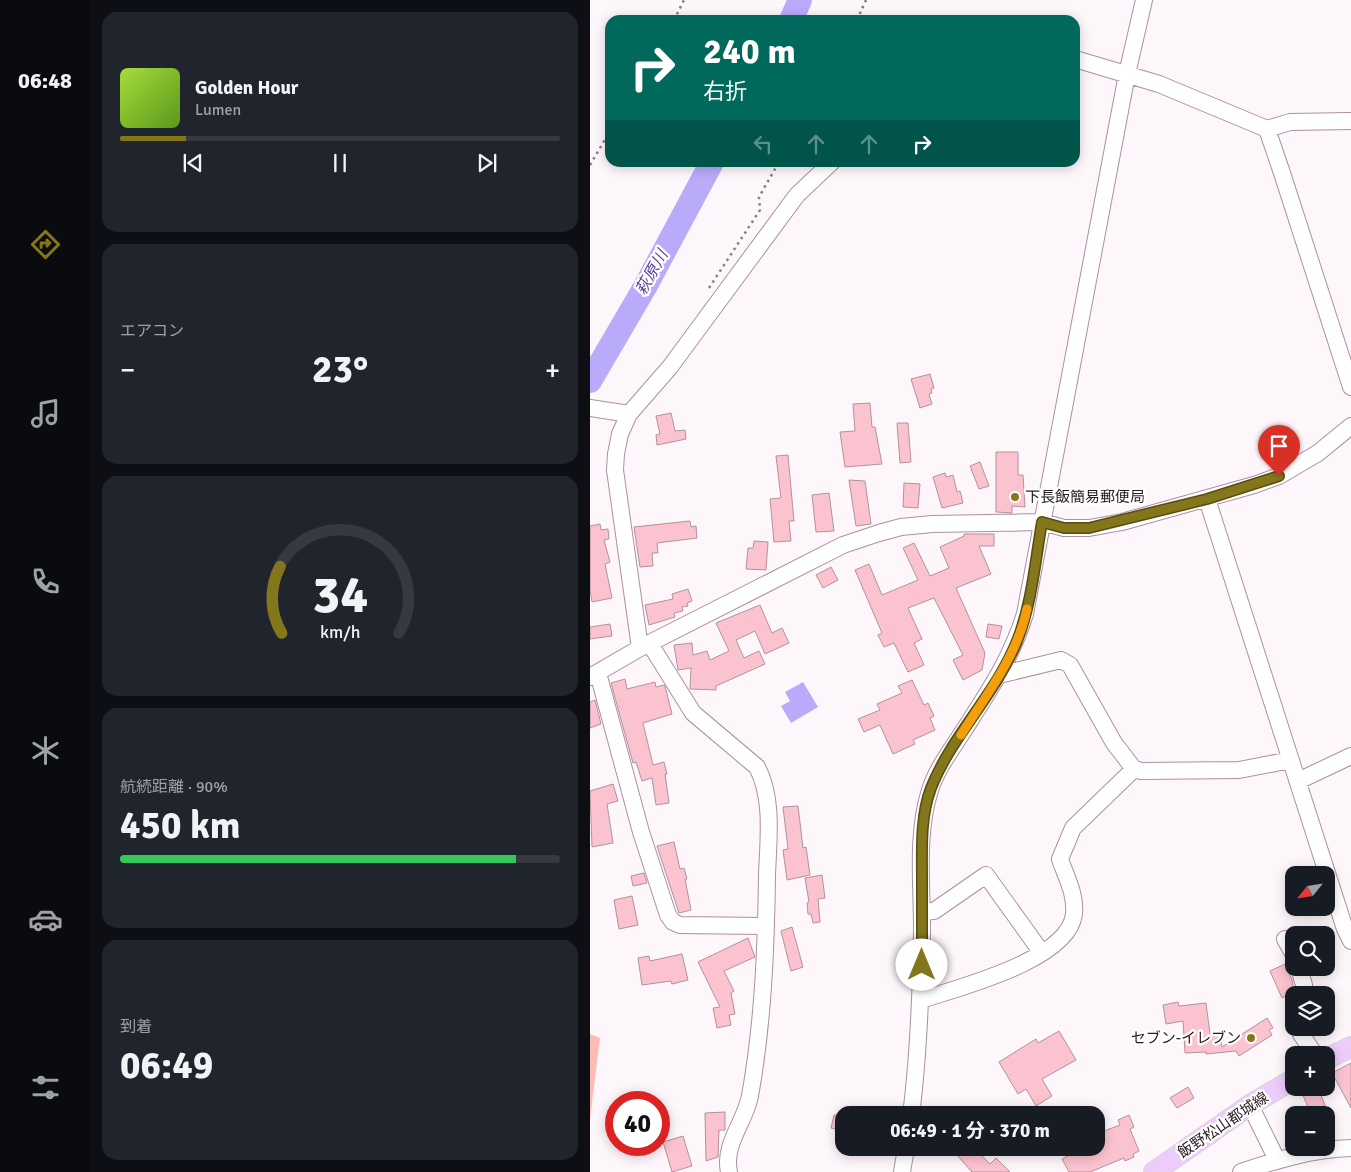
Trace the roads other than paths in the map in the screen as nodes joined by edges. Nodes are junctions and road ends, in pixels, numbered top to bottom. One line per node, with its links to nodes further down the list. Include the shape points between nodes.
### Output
1 (1144, 0): 3 (street)
2 (1080, 60): 3 (street)
3 (1127, 74): 5 (street); 12 (street)
4 (1351, 121): 5 (street, via 1290,122)
5 (1266, 129): 7 (street)
6 (827, 167): 9 (street, via 796,196 670,367)
7 (1351, 387)
8 (590, 408): 9 (street)
9 (622, 413): 13 (street, via 615,470)
10 (1351, 426): 11 (street, via 1318,452 1279,476)
11 (1207, 499): 12 (street, via 1089,528 1064,528); 17 (street)
12 (1042, 522): 13 (street, via 932,524 879,533 843,545); 15 (street, via 1026,614 1017,642)
13 (645, 646): 14 (street); 21 (street, via 693,713 757,767 762,777 768,812)
14 (594, 675): 21 (street, via 668,915 680,925)
15 (999, 675): 18 (street, via 1061,660 1070,665 1114,743); 20 (street, via 942,765 931,789 924,812 922,839)
16 (1351, 756): 19 (street)
17 (1291, 760): 18 (street, via 1239,770); 19 (street)
18 (1134, 770): 23 (street, via 1073,828 1060,859 1072,890 1074,916 1070,930)
19 (1298, 781): 22 (street)
20 (922, 912): 23 (street, via 934,911 986,875); 24 (street)
21 (766, 926): 33 (street, via 765,976 750,1098 730,1144)
22 (1351, 941)
23 (1042, 954): 24 (street, via 1014,969)
24 (921, 1000): 29 (street)
25 (1351, 1047): 26 (main road)
26 (1335, 1055)
27 (1285, 1084): 28 (main road, 飯野松山都城線)
28 (1250, 1105): 32 (street); 35 (main road, 飯野松山都城線)
29 (912, 1106)
30 (1351, 1148): 32 (street, via 1324,1149)
31 (905, 1156): 34 (street)
32 (1276, 1160): 36 (street)
33 (729, 1172)
34 (902, 1172)
35 (1154, 1172)
36 (1241, 1172)

